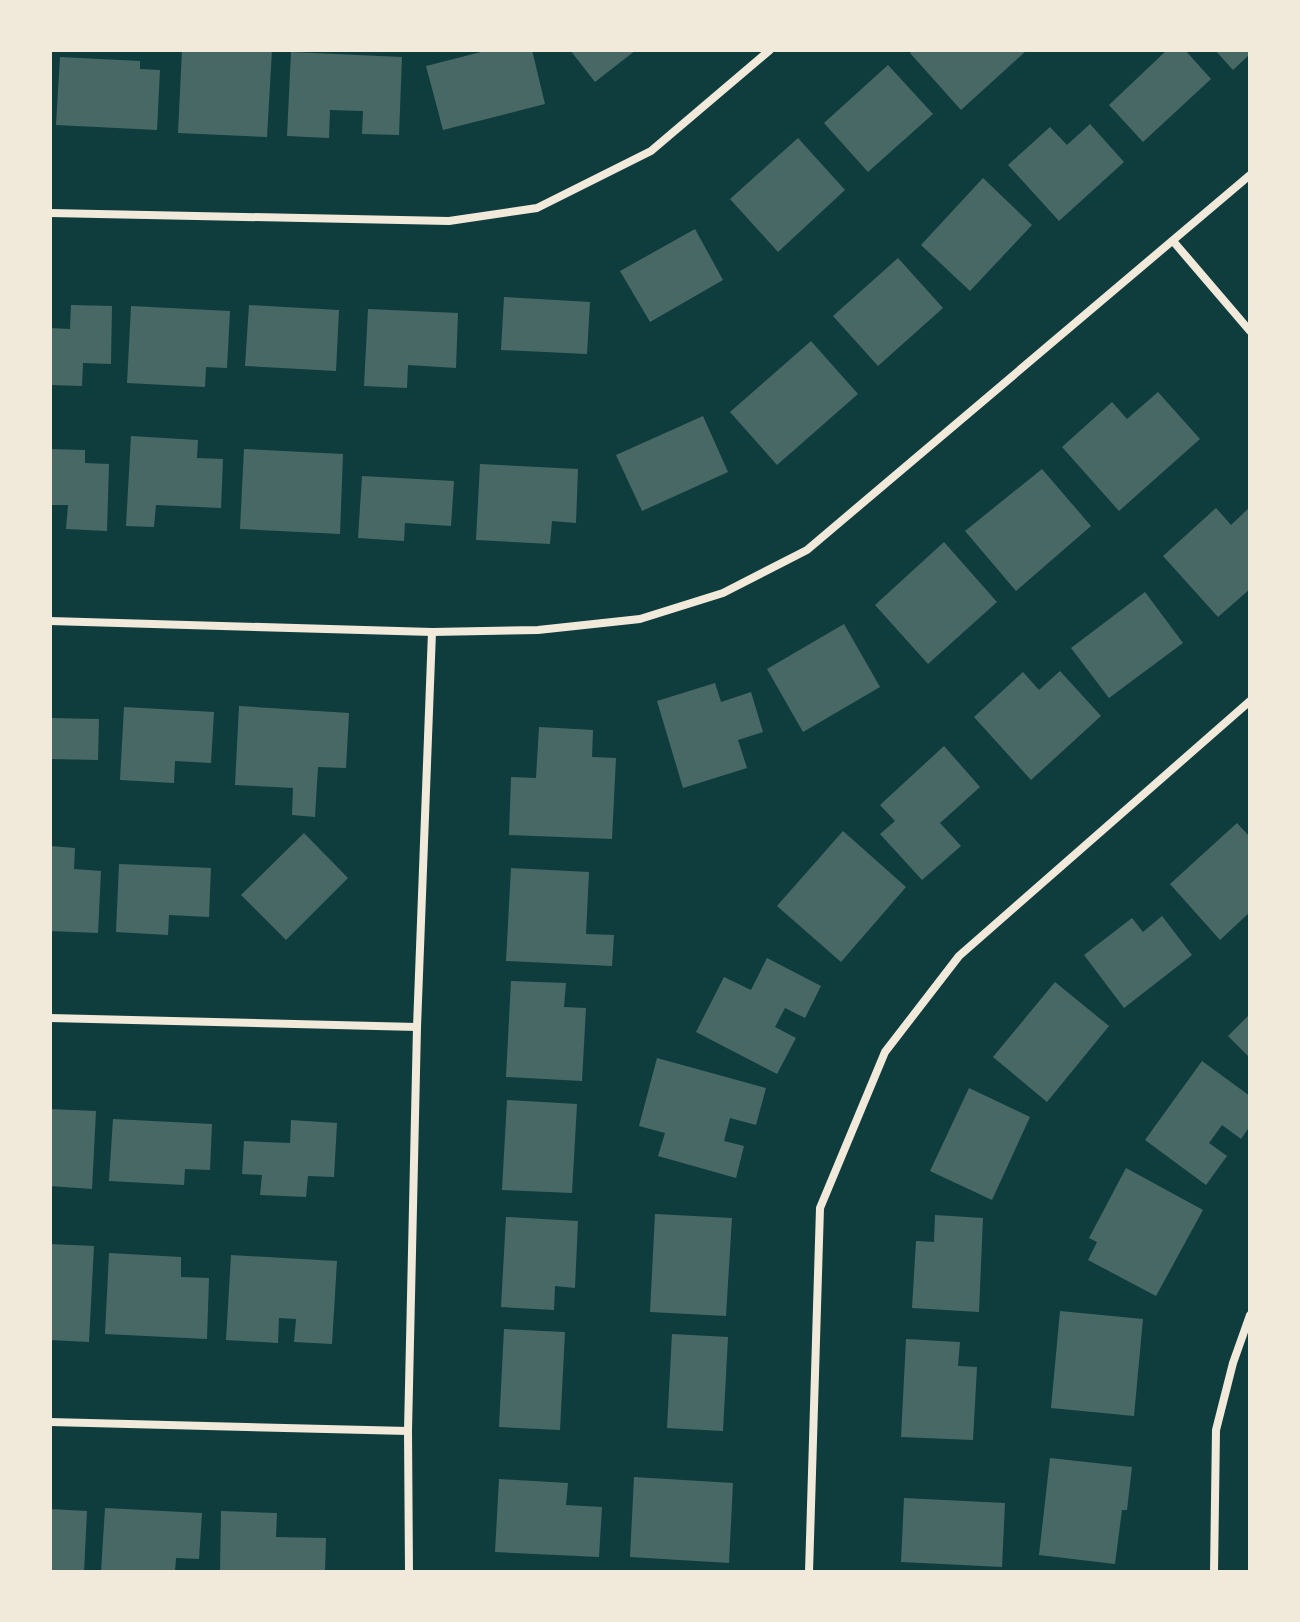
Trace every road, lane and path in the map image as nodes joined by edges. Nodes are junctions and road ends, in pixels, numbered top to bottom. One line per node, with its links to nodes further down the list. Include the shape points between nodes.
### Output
1 (770, 50): 3 (street, via 651,151 537,208 449,221)
2 (1250, 175): 4 (street)
3 (50, 213)
4 (1173, 241): 5 (street); 7 (street, via 807,550 723,593 640,619 538,630)
5 (1250, 331)
6 (50, 621): 7 (street)
7 (432, 632): 10 (street)
8 (1250, 701): 15 (street, via 959,956 885,1052 820,1208)
9 (50, 1018): 10 (street)
10 (417, 1027): 13 (street)
11 (1250, 1315): 16 (street, via 1216,1430)
12 (50, 1422): 13 (street)
13 (408, 1431): 14 (street)
14 (409, 1572)
15 (809, 1572)
16 (1214, 1572)

